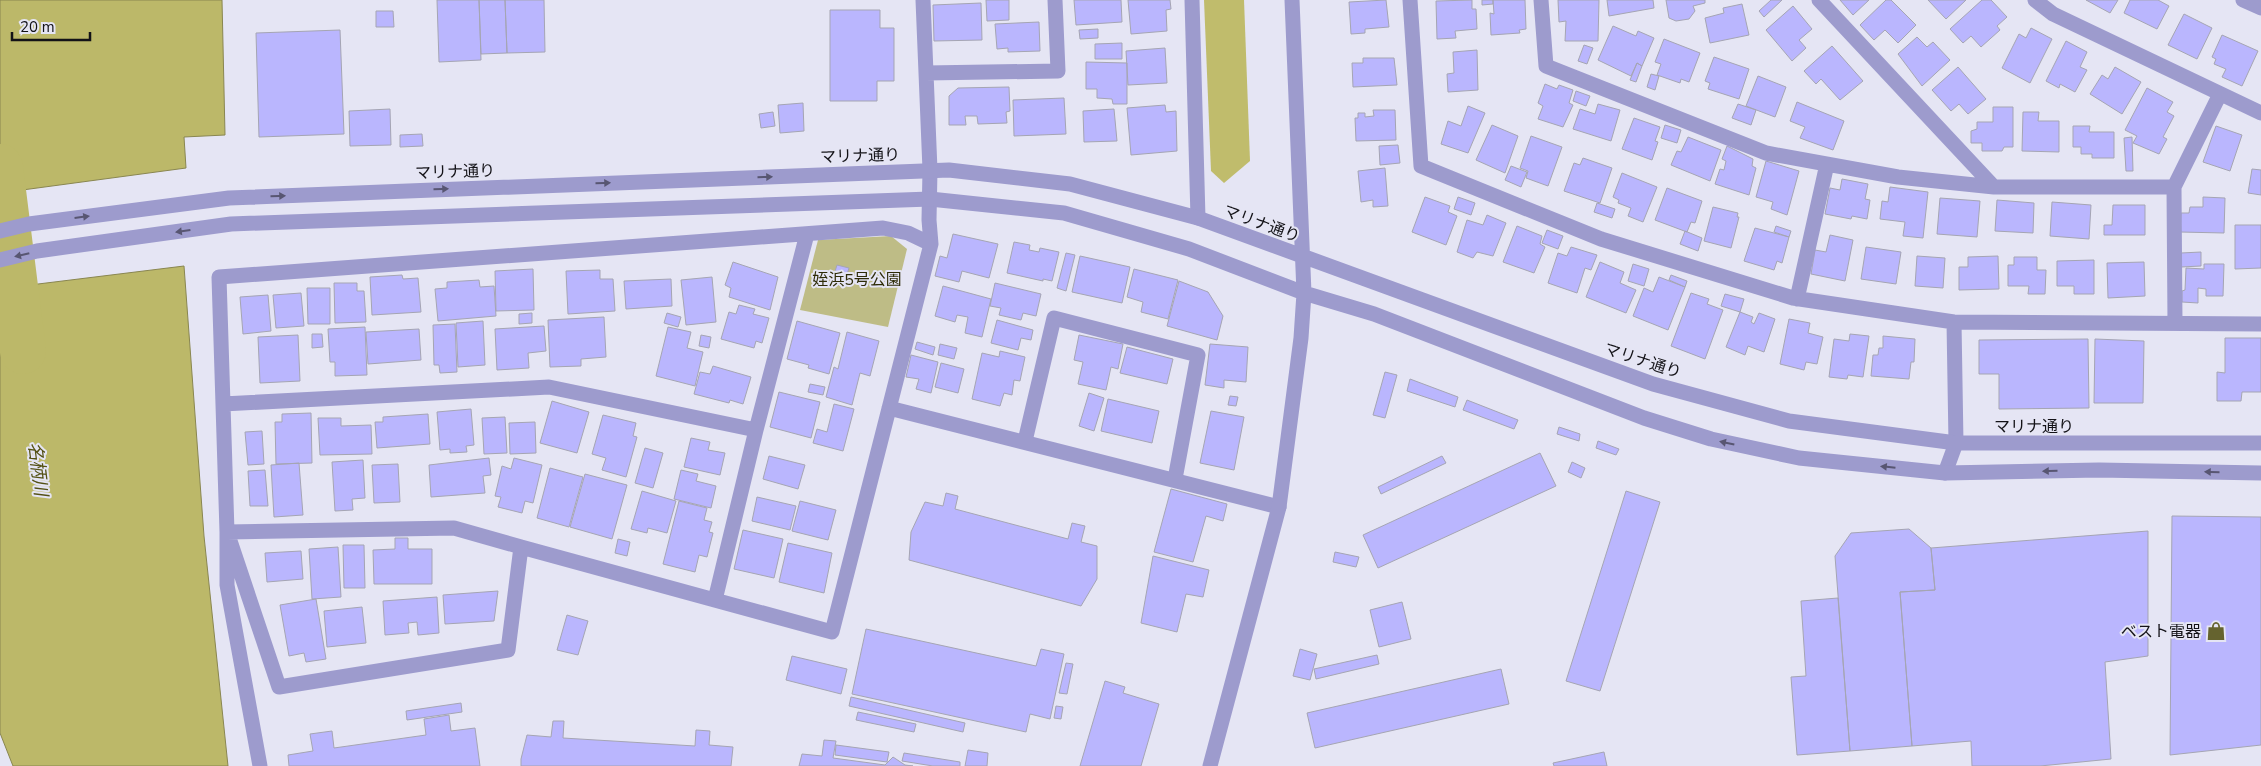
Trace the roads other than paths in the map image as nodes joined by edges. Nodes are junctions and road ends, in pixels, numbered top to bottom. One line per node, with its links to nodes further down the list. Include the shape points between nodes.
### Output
1 (923, 0): 11 (street)
2 (1055, 0): 11 (street, via 1058,71)
3 (1192, 0): 19 (street)
4 (1292, 0): 23 (street)
5 (1410, 0): 26 (street, via 1421,166 1600,239)
6 (1541, 0): 14 (street, via 1546,66 1766,153)
7 (1819, 0): 16 (street)
8 (2035, 0): 12 (street, via 2053,14)
9 (2242, 0): 10 (street)
10 (2261, 8)
11 (926, 73): 15 (street)
12 (2220, 94): 13 (street); 17 (street)
13 (2261, 113)
14 (1827, 164): 16 (street, via 1898,177); 26 (street)
15 (930, 170): 18 (street); 19 (street, マリナ通り, via 1070,184); 20 (street, マリナ通り, one-way to 15, via 29,224 230,198)
16 (1994, 187): 17 (street)
17 (2174, 187): 28 (street)
18 (930, 199): 22 (street); 24 (street, one-way to 24, via 231,224 37,251); 25 (street, via 1064,213 1189,250)
19 (1198, 218): 23 (street, マリナ通り)
20 (0, 231)
21 (807, 234): 22 (street, via 883,228 908,233); 30 (street, via 219,277); 32 (street)
22 (931, 244): 31 (street)
23 (1302, 256): 25 (street); 34 (street, マリナ通り, via 1653,384 1789,421)
24 (0, 260)
25 (1304, 293): 36 (street, one-way to 25, via 1799,458 1711,439 1644,418 1374,314); 39 (street)
26 (1797, 299): 27 (street)
27 (1954, 322): 28 (street); 34 (street)
28 (2175, 323): 29 (street)
29 (2261, 324)
30 (223, 404): 32 (street, via 549,387); 40 (street)
31 (889, 408): 33 (street); 42 (street, via 832,632)
32 (756, 430): 42 (street)
33 (1025, 442): 38 (street); 38 (street, via 1054,318 1198,355)
34 (1956, 443): 35 (street, マリナ通り); 36 (street)
35 (2261, 443)
36 (1945, 473): 37 (street, one-way to 36, via 2099,470)
37 (2261, 473)
38 (1175, 479): 39 (street)
39 (1279, 507): 44 (street)
40 (227, 532): 41 (street, via 454,528); 41 (street, via 280,687 508,650); 43 (street, via 227,585)
41 (522, 547): 42 (street)
42 (715, 600)
43 (260, 766)
44 (1210, 766)

